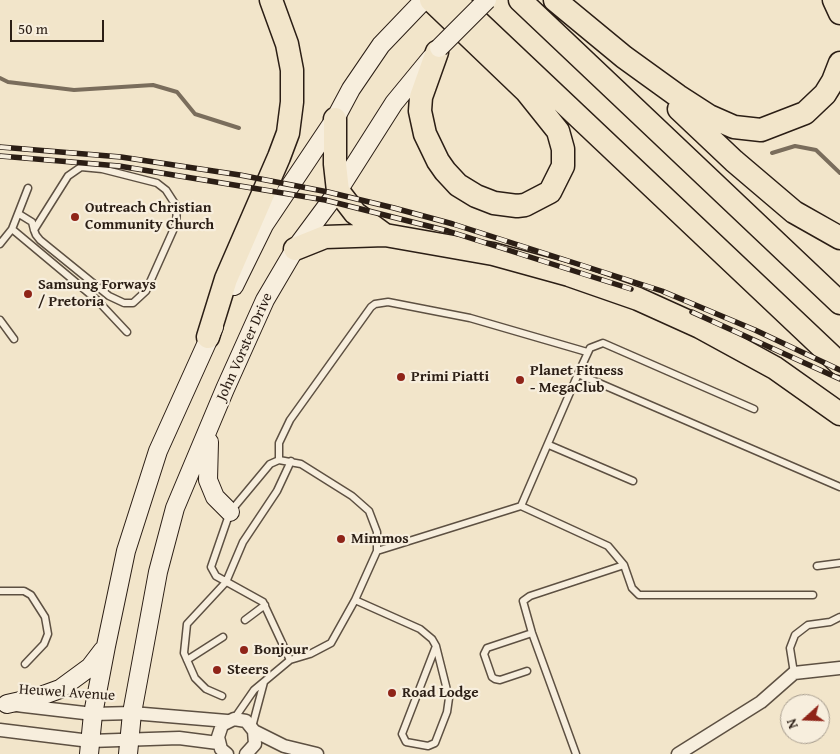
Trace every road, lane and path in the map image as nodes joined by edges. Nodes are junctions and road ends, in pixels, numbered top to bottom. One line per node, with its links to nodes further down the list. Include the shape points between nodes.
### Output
1 (271, 0): 26 (highway, via 287,44 292,70 288,133 226,279)
2 (424, 0): 13 (main road, via 381,46)
3 (431, 0): 10 (highway, via 526,91 558,131 563,166 550,192 525,205 494,203 458,185 446,171 432,149 420,111 420,97)
4 (455, 0): 29 (highway)
5 (488, 0): 10 (main road, John Vorster Drive, bridge)
6 (520, 0): 23 (highway)
7 (555, 0): 11 (highway)
8 (834, 0): 9 (highway)
9 (840, 13)
10 (438, 50): 15 (main road, John Vorster Drive, via 394,103)
11 (624, 57): 12 (highway, via 709,116 734,127 761,130 792,120 814,106 833,82); 20 (highway, via 734,161 794,212)
12 (840, 63)
13 (335, 119): 15 (highway); 26 (main road, via 264,225)
14 (28, 188): 16 (lane)
15 (338, 191): 19 (highway, via 355,213); 22 (main road, John Vorster Drive)
16 (19, 214): 17 (lane); 18 (lane, via 30,219)
17 (12, 228): 21 (lane); 25 (lane, via 96,300)
18 (34, 230): 18 (lane, via 40,240 109,296 124,303 133,303 146,291 176,224 177,207 157,183 81,167 68,176)
19 (385, 235): 22 (highway, via 325,237); 32 (highway, via 492,254 569,274 631,296 775,368)
20 (840, 238)
21 (0, 244)
22 (295, 249): 33 (main road, John Vorster Drive, via 265,300)
23 (840, 303)
24 (0, 320): 27 (lane)
25 (127, 332)
26 (208, 337): 54 (main road, via 158,451 126,551)
27 (14, 339)
28 (587, 352): 30 (lane); 31 (lane, via 592,346 603,343); 35 (lane, via 461,316 388,302 375,304 290,420 279,443)
29 (840, 364)
30 (578, 374): 34 (lane); 38 (lane)
31 (754, 408)
32 (840, 414)
33 (210, 426): 40 (main road, via 208,480 215,497); 65 (main road, John Vorster Drive, via 176,508 158,572)
34 (549, 445): 37 (lane); 39 (lane)
35 (279, 460): 36 (lane); 40 (lane, via 263,470)
36 (292, 461): 41 (lane, via 344,491 369,511 377,532); 45 (lane, via 277,491 243,542)
37 (634, 481)
38 (840, 487)
39 (520, 506): 41 (lane); 43 (lane, via 608,546)
40 (230, 512): 45 (lane, via 211,563 216,576)
41 (377, 551): 48 (lane)
42 (840, 563): 44 (lane)
43 (624, 565): 47 (lane, via 635,592 647,596); 52 (lane, via 525,599 523,607)
44 (817, 566)
45 (226, 582): 49 (lane); 56 (lane, via 187,624 184,643)
46 (0, 591): 58 (lane, via 24,591 31,595 45,617 48,634 44,644)
47 (813, 595)
48 (355, 600): 55 (lane, via 409,622 426,633); 57 (lane, via 331,643)
49 (266, 605): 51 (lane); 57 (lane)
50 (840, 617): 61 (lane, via 808,625 795,635 790,648)
51 (245, 620)
52 (532, 633): 60 (lane, via 487,648 484,654 495,679); 77 (lane)
53 (223, 636): 56 (lane)
54 (106, 646): 64 (main road, via 90,668 60,689 38,698); 66 (main road)
55 (436, 646): 55 (lane, via 449,705 435,743 428,746 406,742 402,736)
56 (187, 660): 63 (lane, via 195,678 206,689)
57 (290, 660): 62 (lane)
58 (25, 664)
59 (840, 668): 61 (street)
60 (527, 671)
61 (794, 673): 78 (street, via 761,702)
62 (264, 682): 67 (lane, via 248,696); 68 (lane)
63 (222, 696)
64 (3, 704): 66 (street, Heuwel Avenue)
65 (132, 713): 66 (street, Heuwel Avenue); 67 (street, Heuwel Avenue); 73 (main road, John Vorster Drive)
66 (93, 714): 72 (main road)
67 (230, 720): 68 (street, Heuwel Avenue, via 246,721); 70 (street, via 219,731)
68 (253, 729): 71 (street, Heuwel Avenue); 74 (street, via 256,738)
69 (0, 730): 72 (street)
70 (218, 743): 73 (street, via 190,738); 75 (street)
71 (284, 746): 74 (street); 76 (street)
72 (90, 747): 73 (street)
73 (129, 747)
74 (249, 752)
75 (227, 754)
76 (317, 754)
77 (576, 754)
78 (678, 754)

